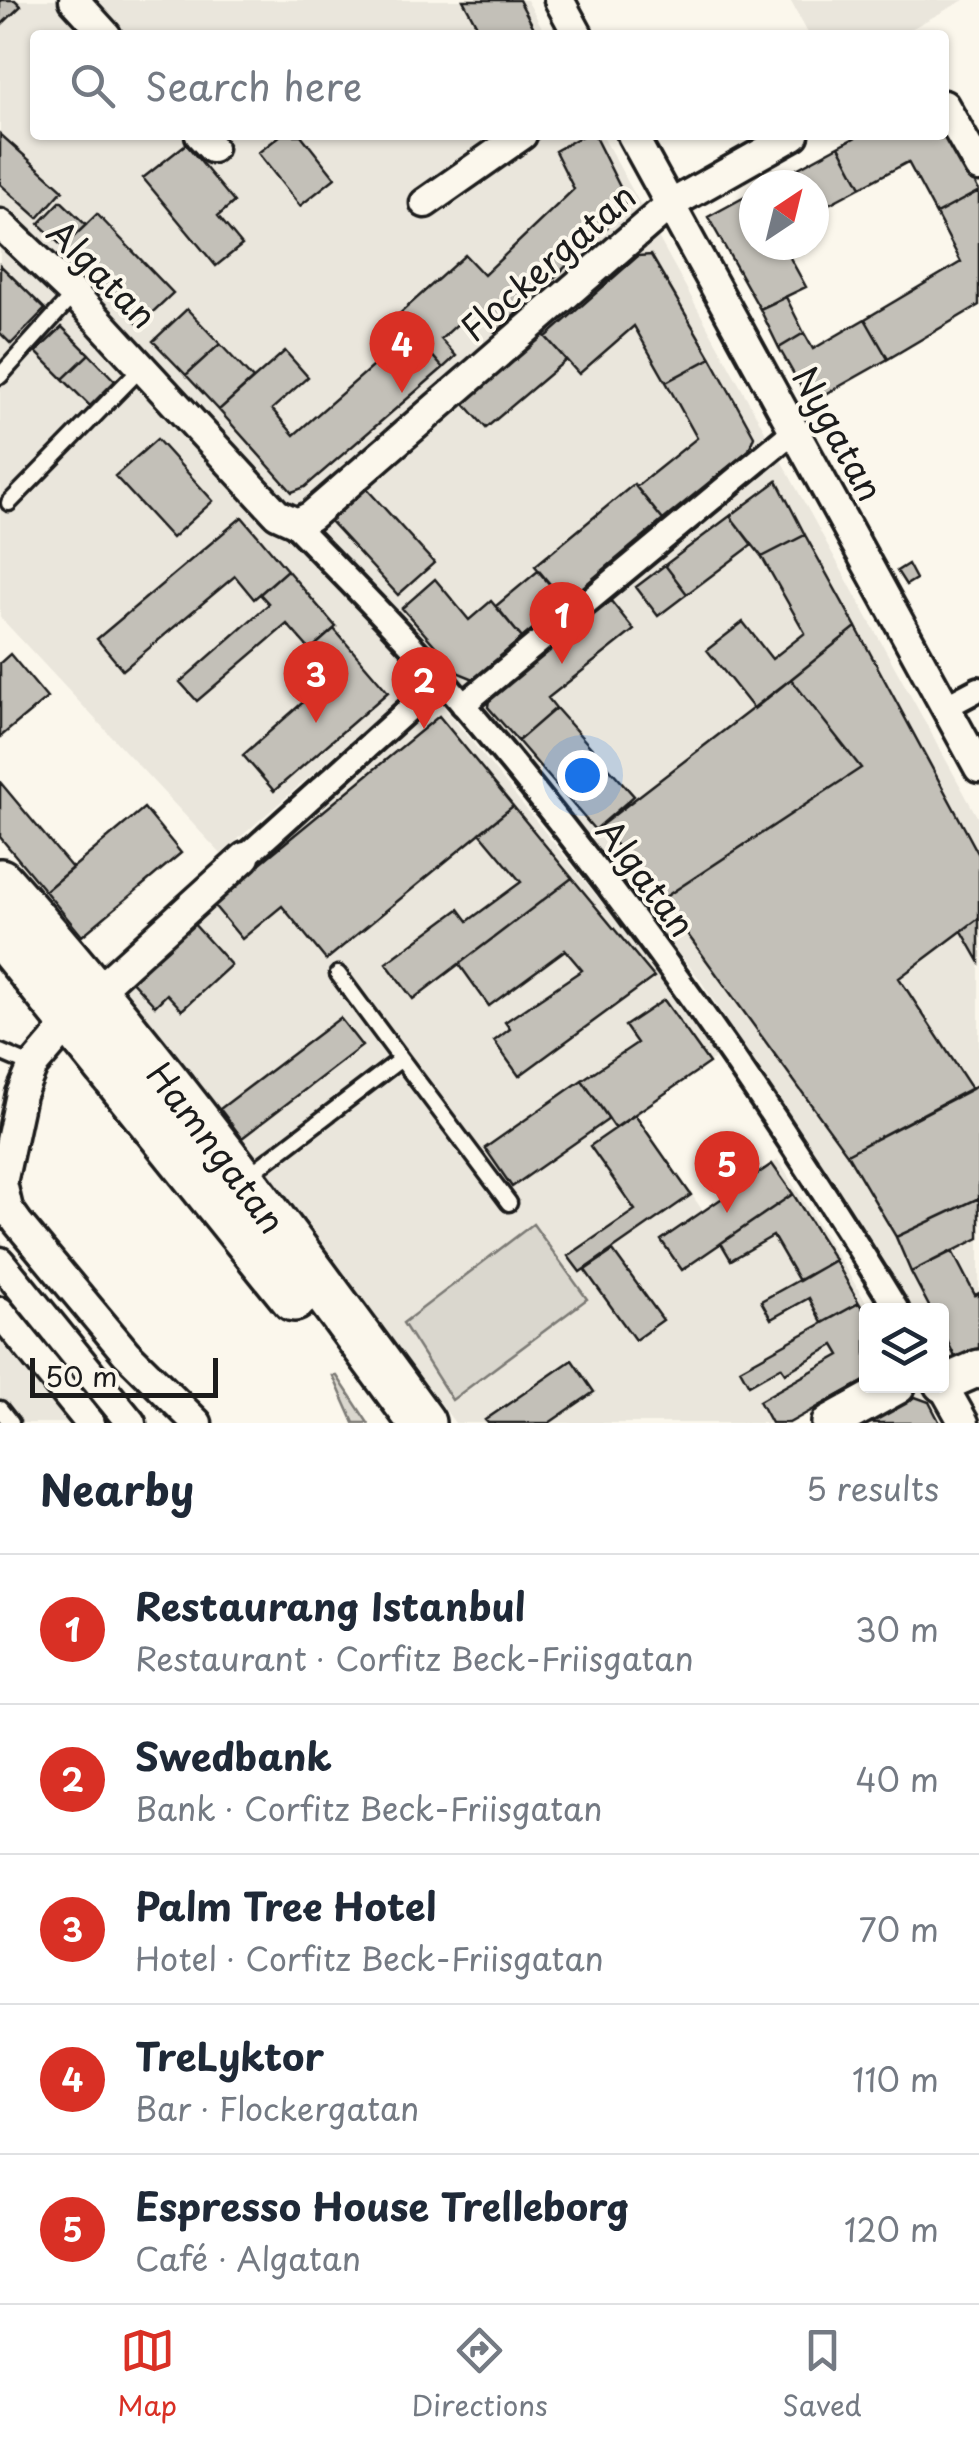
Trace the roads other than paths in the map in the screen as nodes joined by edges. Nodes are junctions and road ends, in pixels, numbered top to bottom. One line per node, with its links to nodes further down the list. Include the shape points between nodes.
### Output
1 (74, 0): 3 (street)
2 (559, 0): 4 (street)
3 (101, 30)
4 (575, 30)
5 (949, 114): 9 (street)
6 (515, 140): 10 (street)
7 (635, 140): 11 (street, Nygatan)
8 (785, 140): 11 (street, Flockergatan)
9 (979, 166)
10 (425, 202)
11 (668, 206): 16 (street, Nygatan); 18 (street, Flockergatan, via 311,516)
12 (0, 224): 13 (street, Algatan)
13 (74, 294): 14 (street, Algatan); 15 (lane)
14 (142, 367): 17 (lane); 18 (street, Algatan)
15 (0, 376)
16 (796, 428): 21 (street); 22 (street, Nygatan)
17 (9, 503)
18 (292, 522): 19 (street, Algatan)
19 (441, 680): 21 (street, Algatan); 24 (street)
20 (979, 688): 22 (street)
21 (463, 706): 35 (street, Algatan, via 668,966 804,1158)
22 (946, 706): 23 (street, Nygatan)
23 (979, 768)
24 (245, 857): 28 (street)
25 (0, 882): 28 (main road, Hamngatan)
26 (0, 933): 28 (main road, Hamngatan)
27 (338, 974): 30 (lane)
28 (85, 1005): 31 (street); 32 (main road, Hamngatan)
29 (0, 1052): 31 (lane)
30 (401, 1059): 32 (lane); 33 (lane)
31 (33, 1066): 45 (street, via 2,1183 8,1210 126,1353)
32 (230, 1190): 46 (main road, Hamngatan); 47 (main road, Hamngatan)
33 (508, 1203)
34 (0, 1262): 44 (street)
35 (893, 1303)
36 (0, 1312): 43 (street)
37 (979, 1368): 38 (street)
38 (949, 1381)
39 (885, 1393): 48 (street)
40 (947, 1393): 49 (street)
41 (0, 1409): 42 (lane)
42 (12, 1423)
43 (90, 1423)
44 (131, 1423)
45 (196, 1423)
46 (384, 1423)
47 (422, 1423)
48 (830, 1423)
49 (964, 1423)

